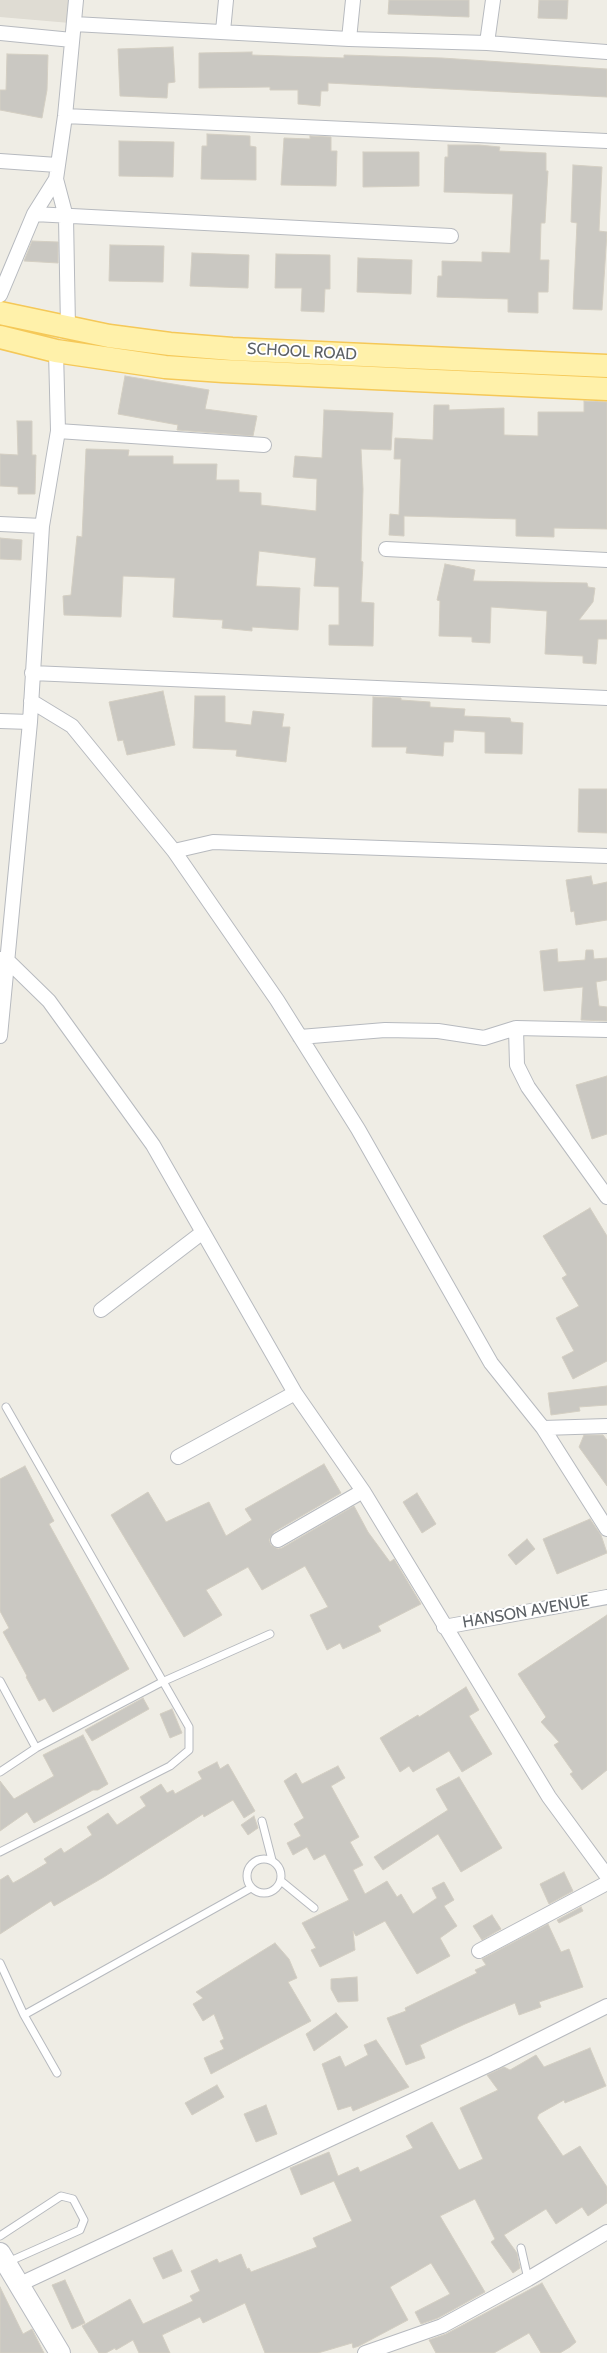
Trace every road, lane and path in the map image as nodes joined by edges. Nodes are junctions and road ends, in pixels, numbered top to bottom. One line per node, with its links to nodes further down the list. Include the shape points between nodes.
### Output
1 (76, 0): 5 (street)
2 (226, 0): 6 (street)
3 (353, 0): 8 (street)
4 (493, 0): 10 (street)
5 (74, 24): 6 (street); 9 (street)
6 (224, 31): 8 (street)
7 (0, 33): 9 (street)
8 (349, 39): 10 (street)
9 (72, 40): 12 (street)
10 (487, 43): 11 (street)
11 (607, 52)
12 (65, 116): 13 (street); 15 (street)
13 (607, 141)
14 (0, 161): 15 (street)
15 (57, 165): 16 (street)
16 (56, 179): 17 (street); 18 (street)
17 (34, 214): 18 (street); 20 (street)
18 (66, 217): 19 (street); 22 (street)
19 (451, 236)
20 (0, 295)
21 (0, 313): 22 (main road, SCHOOL ROAD)
22 (68, 328): 25 (main road, SCHOOL ROAD, via 170,344 232,349)
23 (0, 337): 24 (main road, SCHOOL ROAD)
24 (56, 351): 26 (main road, SCHOOL ROAD, via 223,372); 27 (street)
25 (607, 366)
26 (607, 388)
27 (58, 431): 28 (street); 30 (street)
28 (264, 445)
29 (0, 524): 30 (street)
30 (42, 526): 33 (street)
31 (386, 549): 32 (street)
32 (607, 560)
33 (32, 673): 34 (street); 35 (street)
34 (607, 698)
35 (31, 701): 37 (street); 38 (street, via 72,726)
36 (0, 721): 37 (street)
37 (30, 722): 40 (street)
38 (174, 851): 39 (street, via 213,842); 44 (street)
39 (607, 856)
40 (3, 959): 43 (street); 46 (street, via 49,1001 153,1145)
41 (516, 1028): 42 (street); 44 (street, via 484,1038 386,1030); 45 (street, via 517,1065 528,1087)
42 (607, 1030)
43 (0, 1036)
44 (300, 1037): 51 (street, via 358,1129 491,1363)
45 (607, 1197)
46 (203, 1232): 47 (street); 48 (street)
47 (101, 1310)
48 (295, 1393): 52 (street); 53 (street)
49 (6, 1407): 60 (lane)
50 (607, 1426): 51 (street)
51 (542, 1428): 54 (street)
52 (178, 1457)
53 (363, 1491): 55 (street); 57 (street)
54 (607, 1529)
55 (278, 1540)
56 (607, 1597): 57 (street, HANSON AVENUE)
57 (444, 1627): 66 (street, via 549,1797)
58 (270, 1634): 60 (lane)
59 (0, 1681): 61 (lane)
60 (162, 1682): 61 (lane); 64 (lane, via 189,1727 189,1750 170,1766)
61 (36, 1748): 62 (lane)
62 (0, 1772)
63 (262, 1821): 65 (lane)
64 (0, 1852)
65 (272, 1860): 67 (lane, via 280,1869); 69 (lane, via 260,1859 250,1865 246,1877)
66 (607, 1876)
67 (281, 1881): 69 (lane, via 273,1891 261,1894); 70 (lane)
68 (607, 1883): 71 (street)
69 (251, 1888): 74 (lane)
70 (314, 1908)
71 (479, 1951)
72 (0, 1963): 74 (lane)
73 (607, 2006): 81 (street, via 495,2062)
74 (24, 2015): 75 (lane)
75 (57, 2074)
76 (607, 2232): 80 (street)
77 (0, 2236): 79 (lane, via 61,2196 73,2199 84,2220 80,2230)
78 (521, 2248): 80 (lane)
79 (3, 2258): 81 (street)
80 (528, 2279): 83 (street, via 442,2326)
81 (18, 2285): 82 (street)
82 (60, 2353)
83 (365, 2353)

